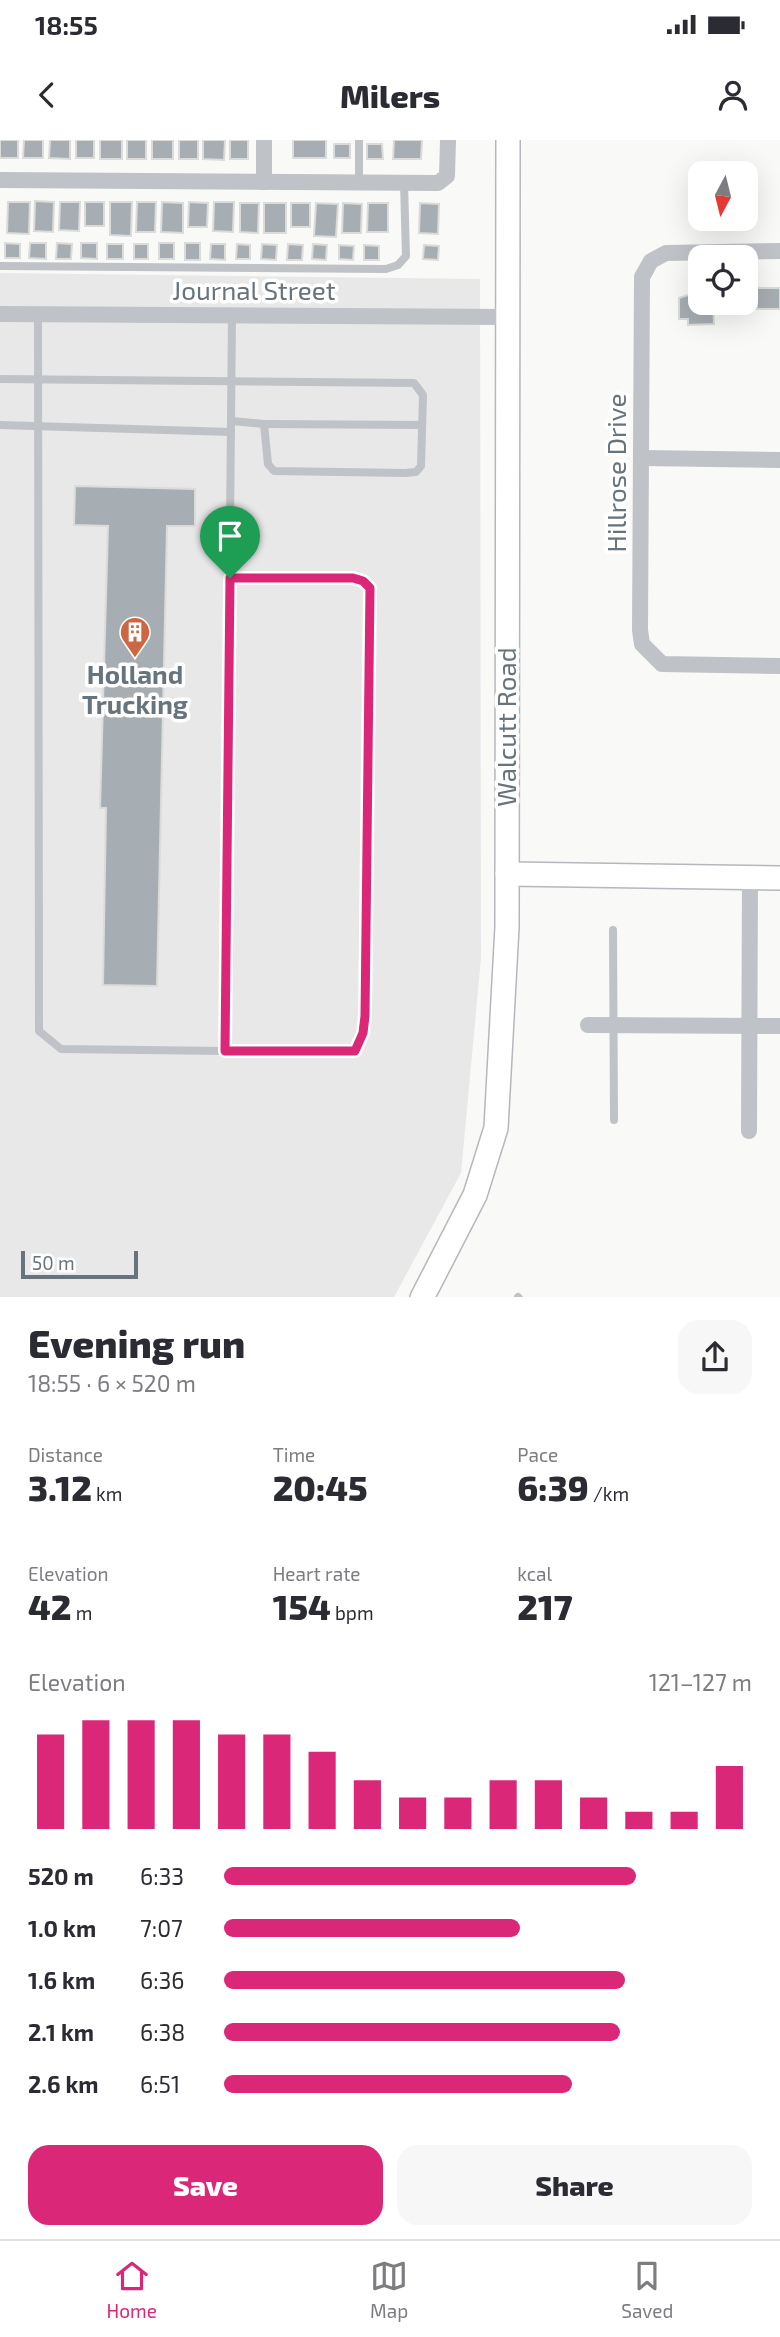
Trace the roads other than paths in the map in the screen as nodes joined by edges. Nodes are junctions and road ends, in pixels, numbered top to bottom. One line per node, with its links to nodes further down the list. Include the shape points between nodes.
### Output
1 (264, 140): 6 (street)
2 (359, 140): 8 (lane)
3 (448, 140): 7 (street, via 446,179)
4 (508, 140): 14 (street, Walcutt Road)
5 (0, 180): 6 (street)
6 (264, 182): 8 (street)
7 (404, 182): 8 (street); 10 (lane, via 406,256 386,269)
8 (359, 183)
9 (780, 251): 24 (street, Hillrose Drive, via 666,253 652,261 642,277)
10 (0, 266)
11 (0, 314): 12 (street, Journal Street)
12 (38, 314): 13 (street, Journal Street); 16 (lane)
13 (232, 315): 14 (street, Journal Street); 17 (lane)
14 (507, 317): 28 (street, Walcutt Road)
15 (0, 379): 16 (lane)
16 (38, 379): 17 (lane); 21 (lane)
17 (232, 381): 18 (lane); 22 (lane, via 414,383 423,395)
18 (232, 421): 19 (lane); 23 (lane)
19 (264, 424): 22 (lane); 22 (lane, via 268,464 274,471 405,473 421,466)
20 (0, 425): 21 (lane)
21 (39, 425): 23 (lane); 36 (lane, via 39,1031 61,1049)
22 (422, 425)
23 (231, 432): 26 (lane)
24 (642, 458): 25 (street); 27 (street, Hillrose Drive, via 642,644 662,664)
25 (780, 460)
26 (230, 578): 36 (lane); 36 (lane, via 353,578 370,588 363,1033 355,1051)
27 (780, 666)
28 (507, 874): 29 (street); 39 (street, Walcutt Road, via 496,1128 475,1195)
29 (750, 878): 30 (street); 34 (street)
30 (780, 878)
31 (613, 930): 33 (lane)
32 (588, 1025): 33 (street)
33 (615, 1025): 34 (street); 37 (lane)
34 (749, 1025): 35 (street); 38 (street)
35 (780, 1026)
36 (225, 1051)
37 (614, 1120)
38 (749, 1131)
39 (422, 1297)

